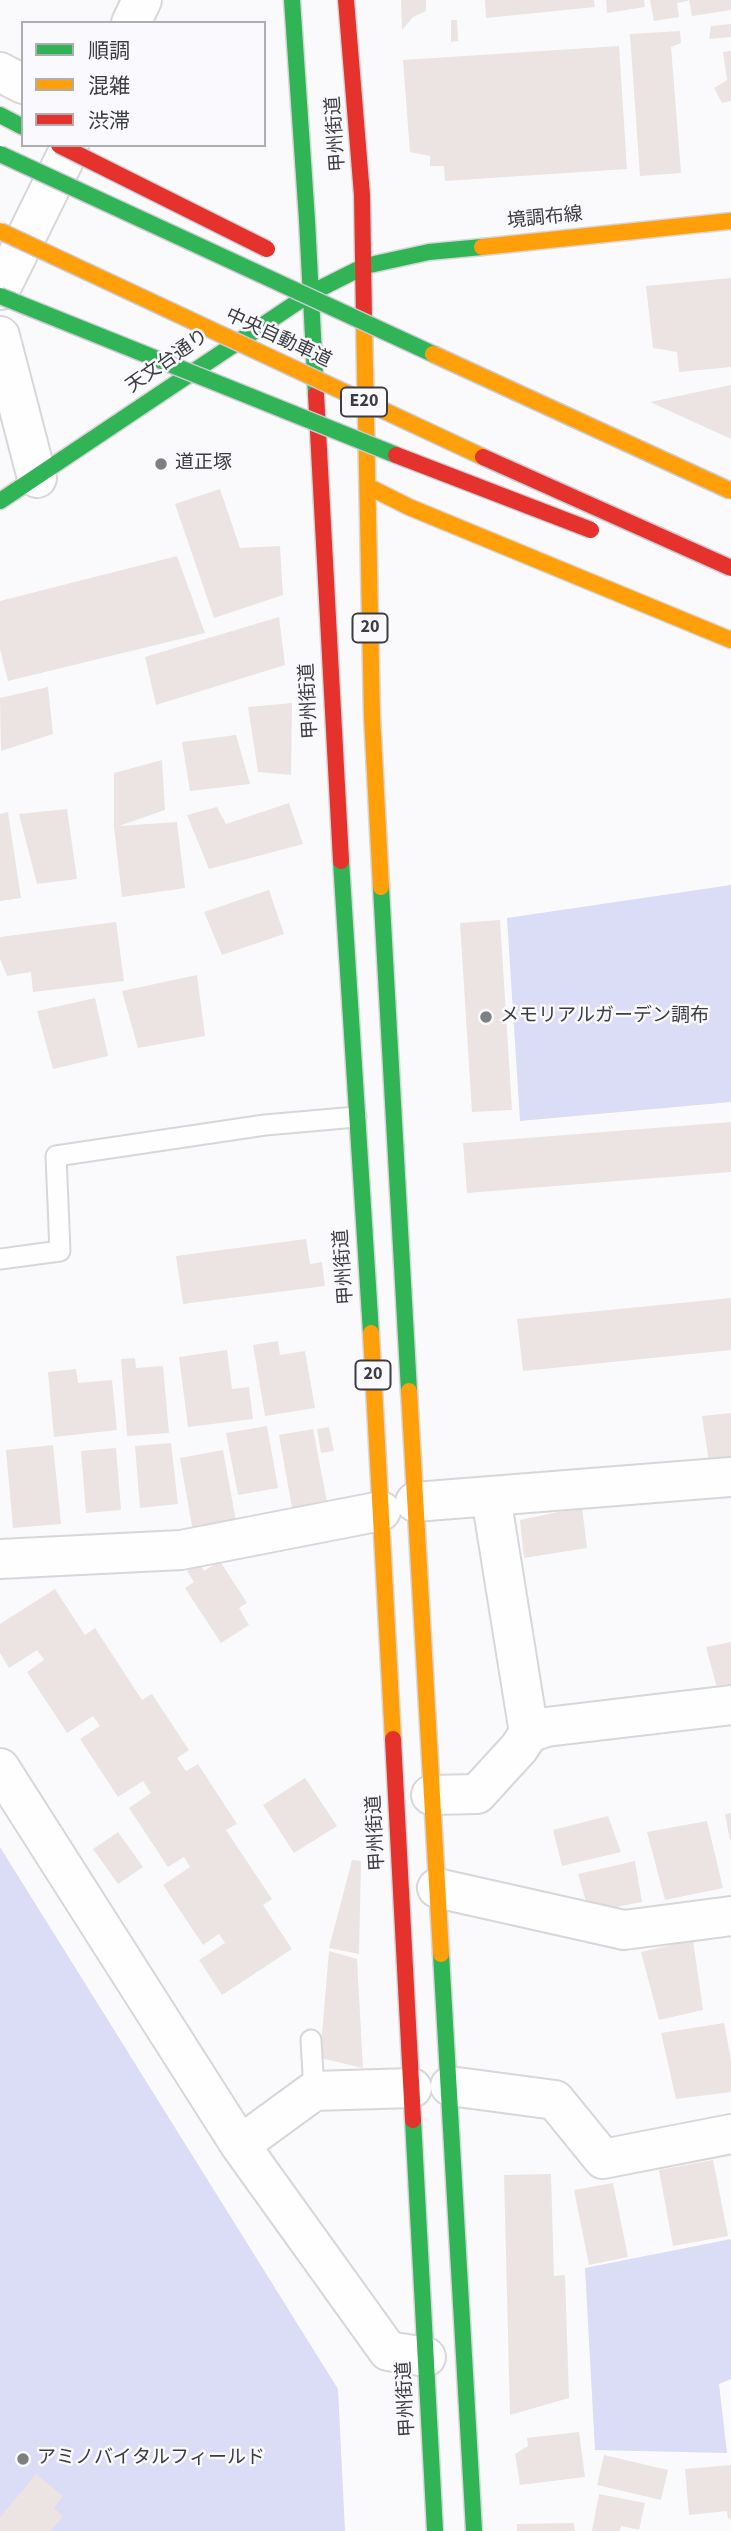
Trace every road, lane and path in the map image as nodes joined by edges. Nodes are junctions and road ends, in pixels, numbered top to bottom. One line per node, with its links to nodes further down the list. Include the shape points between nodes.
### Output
1 (142, 0): 5 (street)
2 (286, 0): 6 (main road)
3 (292, 0): 6 (main road, 甲州街道 / 20)
4 (346, 0): 16 (main road, 甲州街道 / 20)
5 (132, 21)
6 (293, 37): 18 (main road, 甲州街道 / 20)
7 (0, 72): 8 (street)
8 (21, 82)
9 (0, 116): 10 (main road)
10 (21, 126)
11 (64, 147): 21 (main road, bridge, via 289,260)
12 (70, 147): 17 (street)
13 (0, 154): 21 (main road, bridge)
14 (731, 221): 16 (main road, 境調布線, via 429,252)
15 (0, 230): 28 (main road, 中央自動車道 / E20, bridge, via 415,426)
16 (365, 266): 18 (main road, 天文台通り); 23 (main road, 甲州街道 / 20)
17 (0, 290)
18 (311, 293): 22 (main road, 天文台通り); 31 (main road, 甲州街道 / 20)
19 (0, 296): 26 (main road, bridge)
20 (0, 336): 22 (street)
21 (562, 414): 24 (main road, bridge)
22 (37, 478): 25 (main road, 天文台通り)
23 (369, 487): 30 (main road); 35 (main road, 甲州街道 / 20, via 372,716)
24 (731, 491)
25 (0, 501)
26 (604, 535)
27 (667, 558): 29 (main road)
28 (731, 568)
29 (731, 580)
30 (731, 640)
31 (356, 1117): 32 (lane, via 265,1125 56,1156 60,1251); 35 (main road, 甲州街道 / 20)
32 (0, 1259)
33 (731, 1477): 34 (street)
34 (491, 1497): 35 (street); 38 (street)
35 (398, 1506): 36 (street, via 181,1550); 40 (main road, 甲州街道 / 20); 45 (main road, 甲州街道 / 20)
36 (0, 1559)
37 (731, 1705): 38 (street, via 546,1727)
38 (529, 1733): 40 (street, via 477,1794)
39 (0, 1768): 48 (street)
40 (431, 1795): 41 (main road, 甲州街道 / 20)
41 (437, 1888): 42 (street, via 624,1930); 44 (main road, 甲州街道 / 20)
42 (731, 1916)
43 (311, 2040): 46 (lane)
44 (450, 2086): 47 (street, via 555,2100 603,2158); 51 (main road, 甲州街道 / 20)
45 (412, 2088): 46 (street); 49 (main road, 甲州街道 / 20)
46 (314, 2091): 48 (street)
47 (731, 2134)
48 (240, 2145): 49 (street, via 388,2351)
49 (426, 2357): 50 (main road, 甲州街道 / 20)
50 (435, 2531)
51 (474, 2531)

